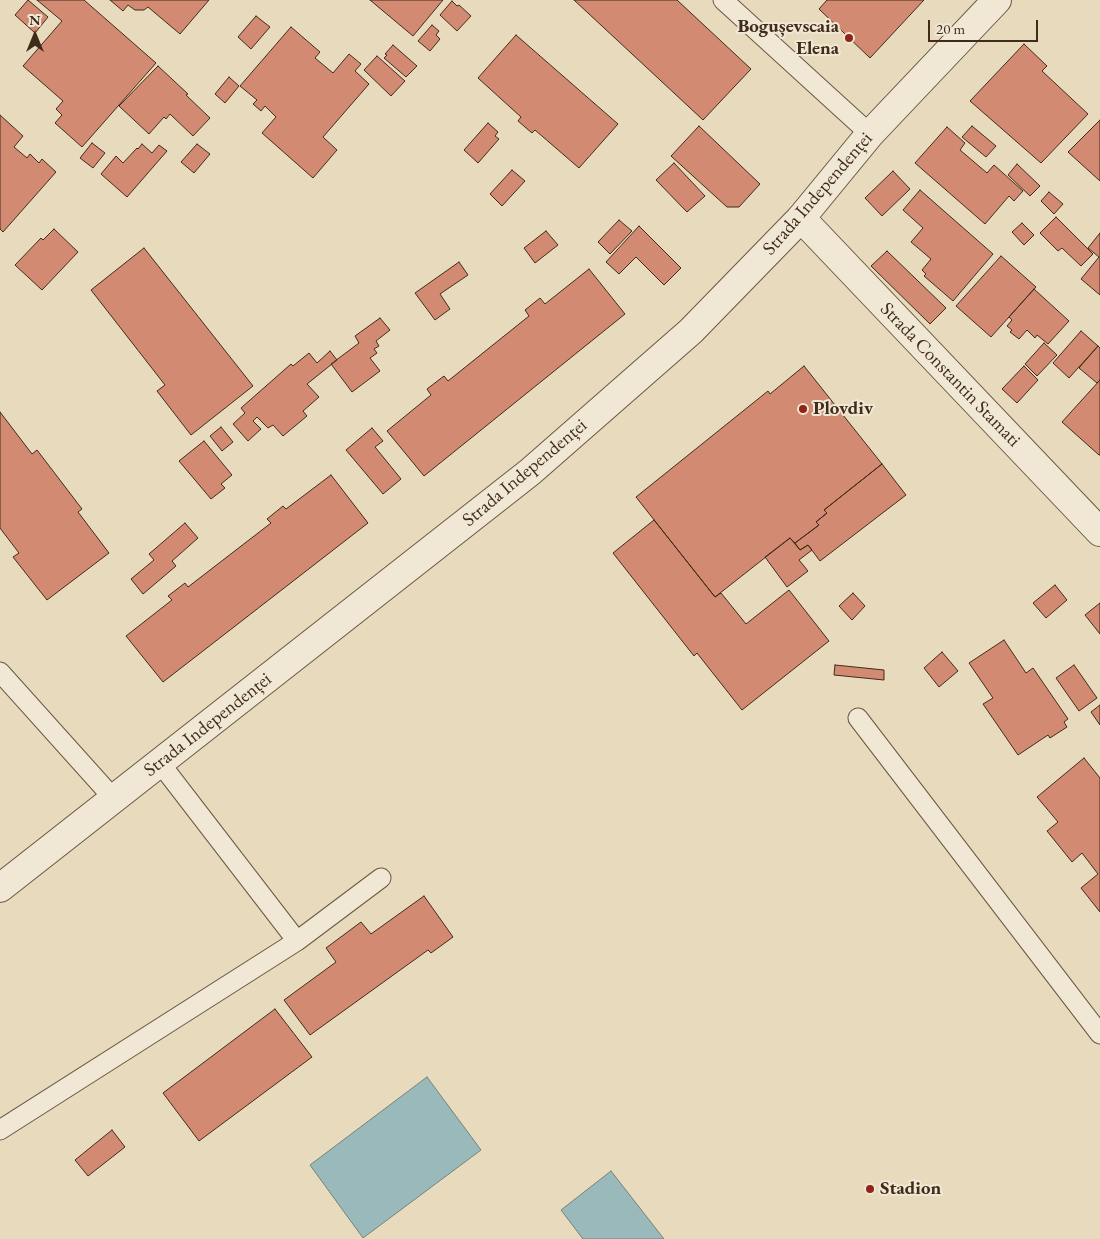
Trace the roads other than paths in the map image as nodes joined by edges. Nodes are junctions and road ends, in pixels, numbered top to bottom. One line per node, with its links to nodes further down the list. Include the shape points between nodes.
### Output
1 (997, 0): 3 (street, Strada Independenței)
2 (735, 4): 3 (lane)
3 (870, 134): 4 (street, Strada Independenței)
4 (801, 218): 5 (street, Strada Constantin Stamati); 8 (street, Strada Independenței, via 691,331 530,472)
5 (1100, 532)
6 (0, 672): 9 (lane)
7 (858, 718): 13 (lane)
8 (160, 763): 9 (street, Strada Independenței); 12 (lane)
9 (114, 799): 11 (street, Strada Independenței)
10 (381, 878): 12 (lane)
11 (0, 888)
12 (297, 941): 14 (lane)
13 (1100, 1034)
14 (0, 1130)

